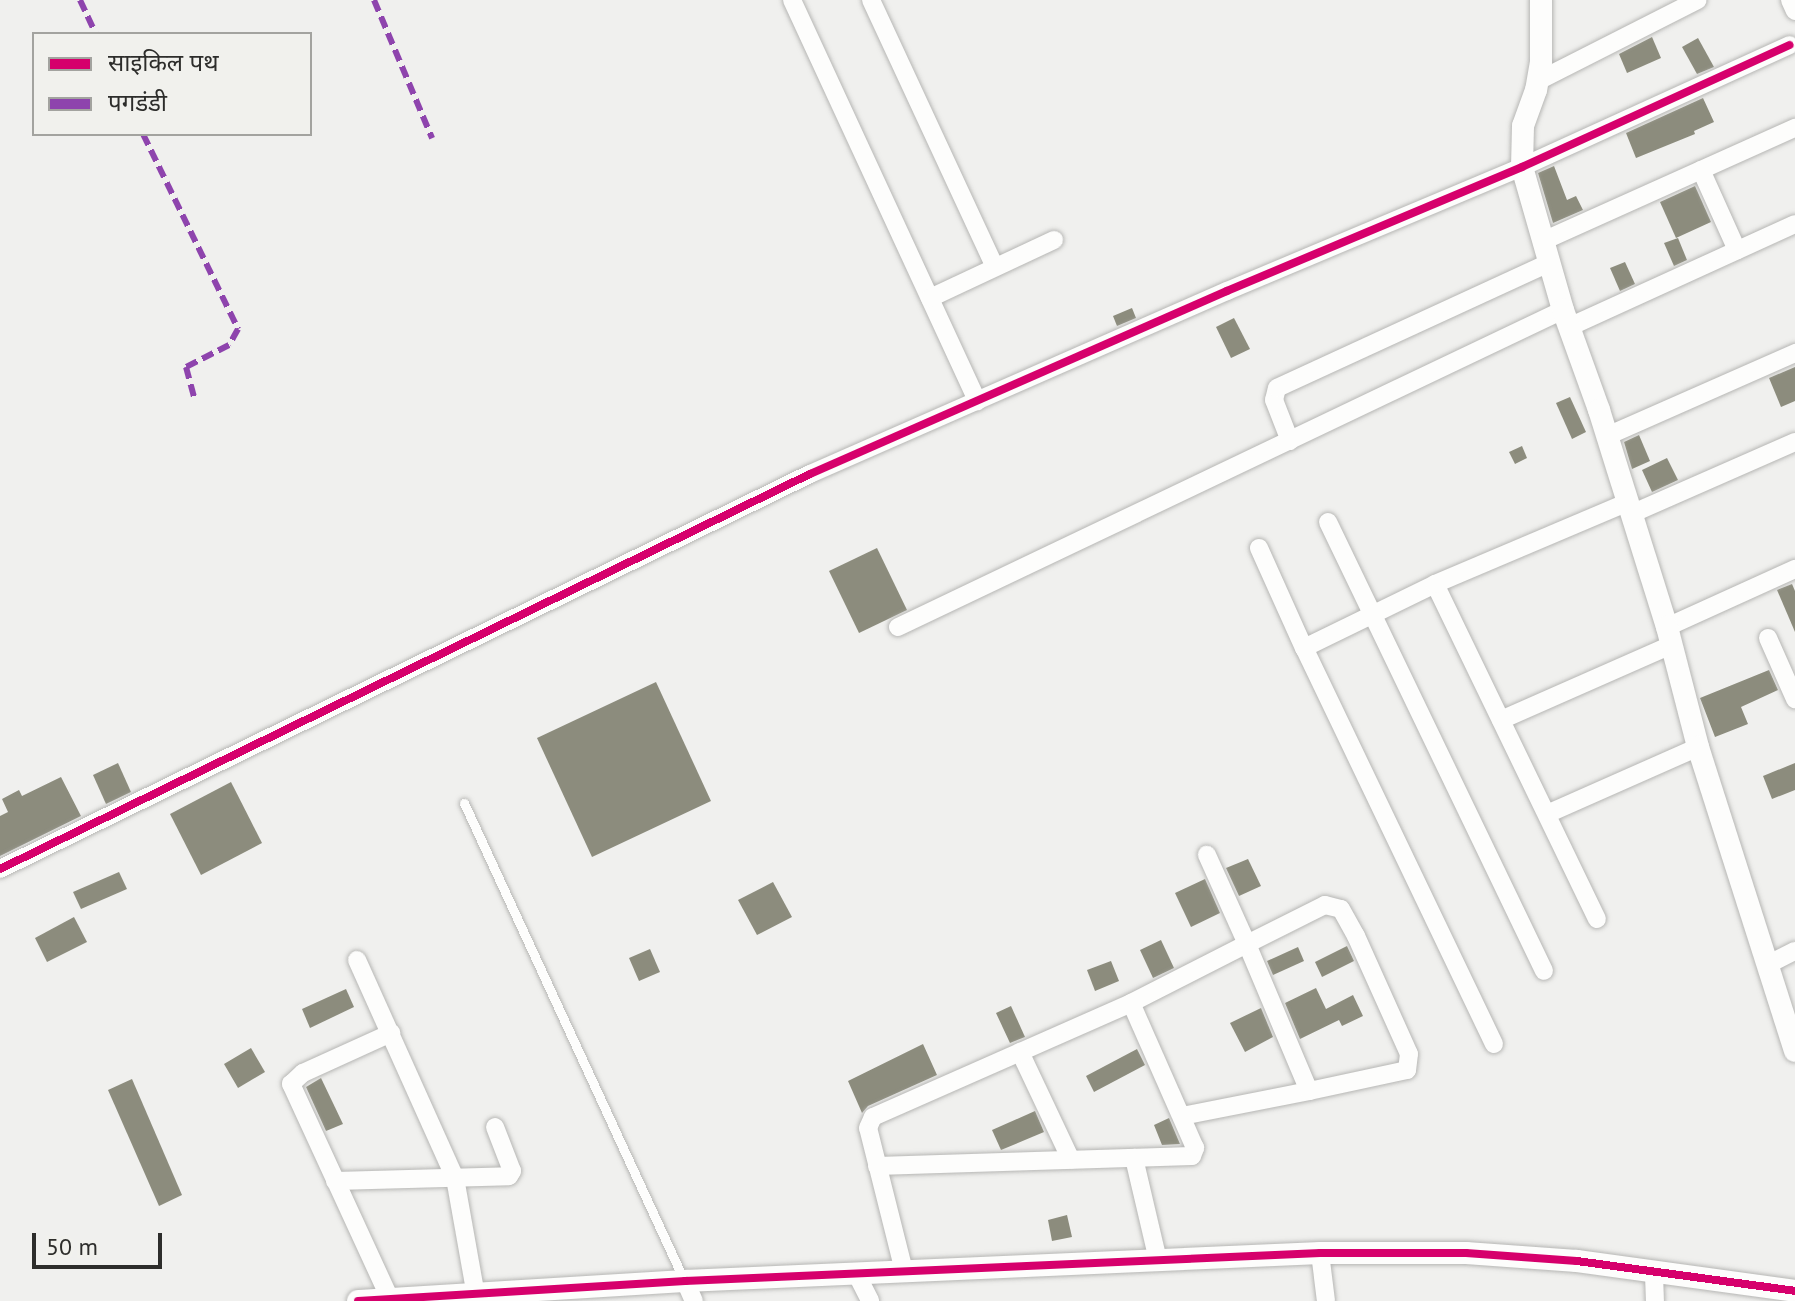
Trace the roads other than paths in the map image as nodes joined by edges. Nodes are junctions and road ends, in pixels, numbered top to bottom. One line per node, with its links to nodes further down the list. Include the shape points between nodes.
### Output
1 (792, 0): 18 (street)
2 (871, 0): 17 (street)
3 (1541, 0): 8 (street)
4 (1698, 0): 8 (street)
5 (1790, 0): 6 (street)
6 (1795, 11)
7 (1793, 47): 10 (street)
8 (1538, 81): 10 (street, via 1523,126)
9 (1795, 128): 11 (street)
10 (1522, 167): 14 (street); 21 (street)
11 (1701, 170): 14 (street); 15 (street)
12 (1795, 224): 15 (street)
13 (1054, 240): 17 (street)
14 (1543, 241): 16 (street)
15 (1737, 250): 19 (street)
16 (1549, 263): 19 (street); 23 (street, via 1277,388 1274,400)
17 (995, 267): 18 (street)
18 (930, 298): 21 (street)
19 (1566, 318): 22 (street); 23 (street)
20 (1795, 353): 22 (street)
21 (977, 401): 41 (street, via 810,474)
22 (1607, 436): 25 (street)
23 (1290, 441): 31 (street)
24 (1795, 442): 25 (street)
25 (1630, 508): 29 (street); 32 (street)
26 (1328, 522): 30 (street)
27 (1259, 548): 34 (street)
28 (1795, 569): 32 (street)
29 (1435, 584): 30 (street); 36 (street)
30 (1371, 614): 34 (street); 47 (street)
31 (898, 627)
32 (1669, 636): 36 (street); 37 (street)
33 (1768, 638): 35 (street)
34 (1304, 648): 50 (street)
35 (1795, 699)
36 (1501, 720): 39 (street)
37 (1698, 747): 39 (street); 46 (street)
38 (464, 803): 66 (lane)
39 (1547, 814): 42 (street)
40 (1207, 855): 43 (street)
41 (0, 869)
42 (1597, 919)
43 (1247, 944): 48 (street); 53 (street); 53 (street, via 1325,905 1337,906 1409,1054 1409,1067 1401,1074)
44 (1795, 951): 46 (street)
45 (357, 960): 49 (street)
46 (1769, 964): 51 (street)
47 (1544, 971)
48 (1131, 1003): 52 (street); 54 (street)
49 (391, 1033): 59 (street); 60 (street, via 303,1073 291,1084)
50 (1494, 1044)
51 (1795, 1051)
52 (1020, 1052): 57 (street); 58 (street, via 873,1117 868,1128)
53 (1309, 1091): 54 (street)
54 (1182, 1116): 56 (street, via 1195,1148 1192,1156)
55 (495, 1127): 59 (street, via 511,1175)
56 (1134, 1158): 57 (street); 62 (street)
57 (1071, 1160): 58 (street)
58 (877, 1166): 63 (street)
59 (455, 1178): 60 (street); 69 (street)
60 (335, 1181): 70 (street)
61 (1320, 1253): 62 (street); 65 (street, via 1466,1253 1577,1261); 73 (street)
62 (1158, 1260): 63 (street)
63 (904, 1271): 64 (street)
64 (856, 1273): 66 (street); 72 (street)
65 (1654, 1274): 67 (street); 74 (street)
66 (689, 1291): 68 (street)
67 (1795, 1291)
68 (604, 1294): 69 (street)
69 (476, 1297): 70 (street)
70 (390, 1299): 71 (street)
71 (358, 1301)
72 (870, 1301)
73 (1326, 1301)
74 (1655, 1301)

